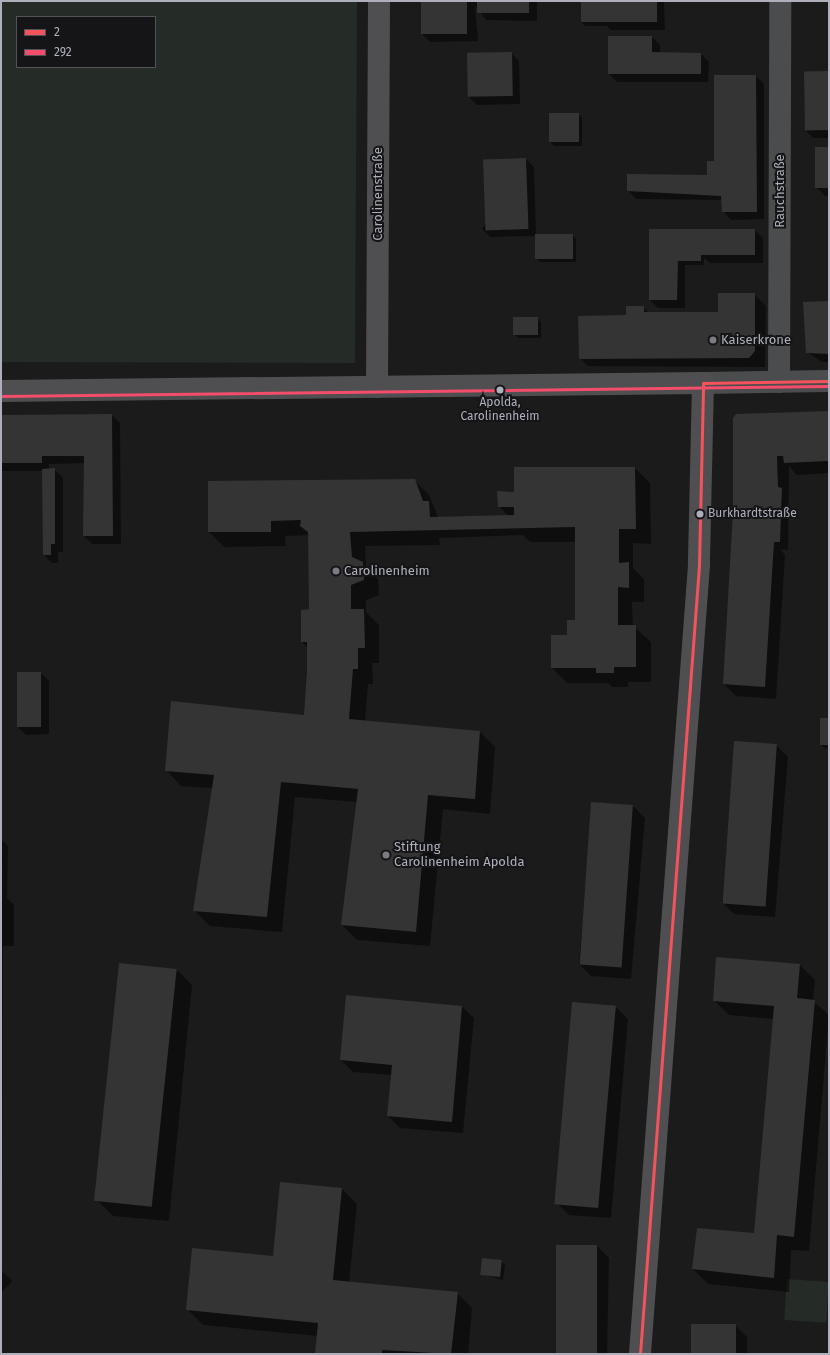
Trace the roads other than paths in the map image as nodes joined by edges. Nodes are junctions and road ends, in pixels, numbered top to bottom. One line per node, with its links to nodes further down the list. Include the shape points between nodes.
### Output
1 (379, 1): 6 (street, Carolinenstraße)
2 (780, 1): 4 (street, Rauchstraße)
3 (829, 381): 4 (street)
4 (779, 382): 5 (street)
5 (703, 383): 6 (street); 8 (street, via 699,565)
6 (377, 387): 7 (street)
7 (1, 391)
8 (640, 1354)

